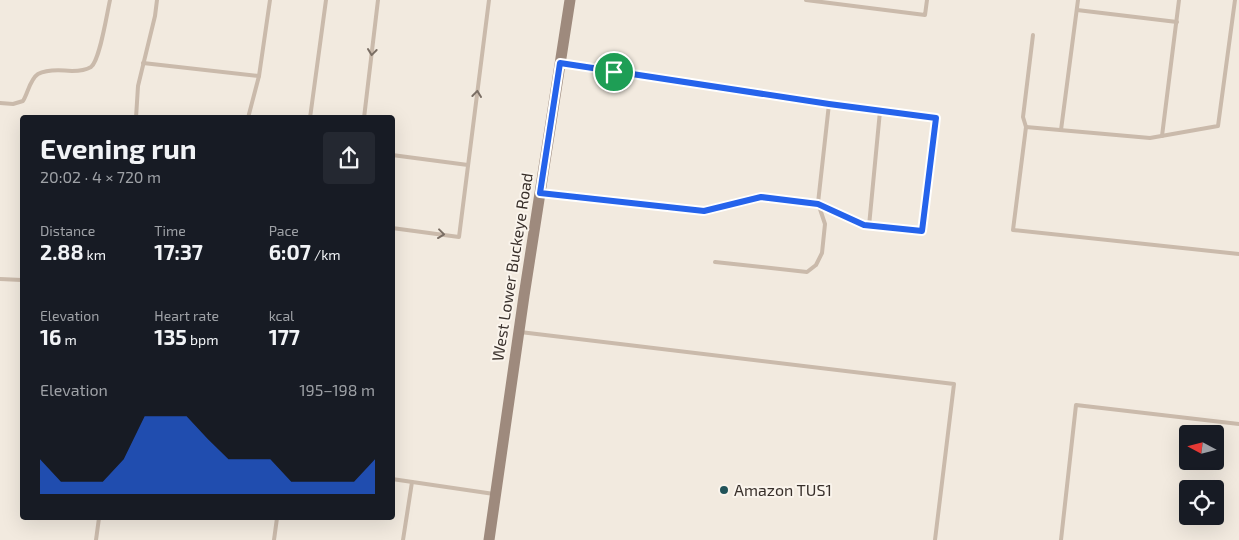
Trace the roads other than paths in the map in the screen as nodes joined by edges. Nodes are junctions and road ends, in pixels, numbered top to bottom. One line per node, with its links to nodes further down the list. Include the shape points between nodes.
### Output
1 (110, 0): 19 (lane, via 98,54 92,66 79,71 37,74 23,100 13,104)
2 (157, 0): 16 (lane)
3 (270, 0): 18 (lane)
4 (326, 0): 24 (lane)
5 (378, 0): 25 (lane, one-way to 25)
6 (489, 0): 30 (lane, one-way to 6)
7 (570, 0): 17 (main road, West Lower Buckeye Road)
8 (806, 0): 9 (lane, via 925,15)
9 (927, 0)
10 (1078, 0): 13 (lane)
11 (1180, 0): 14 (lane)
12 (1235, 0): 28 (lane, via 1218,126)
13 (1077, 10): 14 (lane); 27 (lane)
14 (1177, 22): 28 (lane)
15 (1034, 35): 26 (lane, via 1023,117)
16 (143, 63): 18 (lane); 22 (lane)
17 (560, 63): 20 (lane); 31 (main road, West Lower Buckeye Road)
18 (259, 76): 23 (lane)
19 (0, 103)
20 (829, 104): 21 (lane); 32 (lane)
21 (880, 111): 33 (lane); 33 (lane, via 936,118 922,231)
22 (136, 115)
23 (249, 115)
24 (310, 115)
25 (364, 115)
26 (1026, 127): 27 (lane); 35 (lane, via 1013,230)
27 (1062, 130): 28 (lane, via 1150,138)
28 (1162, 136)
29 (395, 155): 30 (lane)
30 (468, 165): 34 (lane, one-way to 30, via 460,236)
31 (540, 193): 32 (lane, via 704,211 761,197); 39 (main road, West Lower Buckeye Road)
32 (818, 204): 33 (lane); 36 (lane, via 825,224 822,253 816,265 807,272)
33 (869, 226)
34 (395, 228)
35 (1239, 254)
36 (715, 262)
37 (0, 279): 38 (lane)
38 (20, 280)
39 (519, 332): 43 (main road, West Lower Buckeye Road); 50 (lane, via 954,384)
40 (1239, 424): 51 (lane, via 1076,405)
41 (395, 480): 42 (lane)
42 (412, 482): 43 (lane); 48 (lane)
43 (495, 494): 49 (main road, West Lower Buckeye Road)
44 (99, 520): 46 (lane)
45 (277, 520): 47 (lane)
46 (96, 540)
47 (274, 540)
48 (403, 540)
49 (488, 540)
50 (935, 540)
51 (1060, 540)

